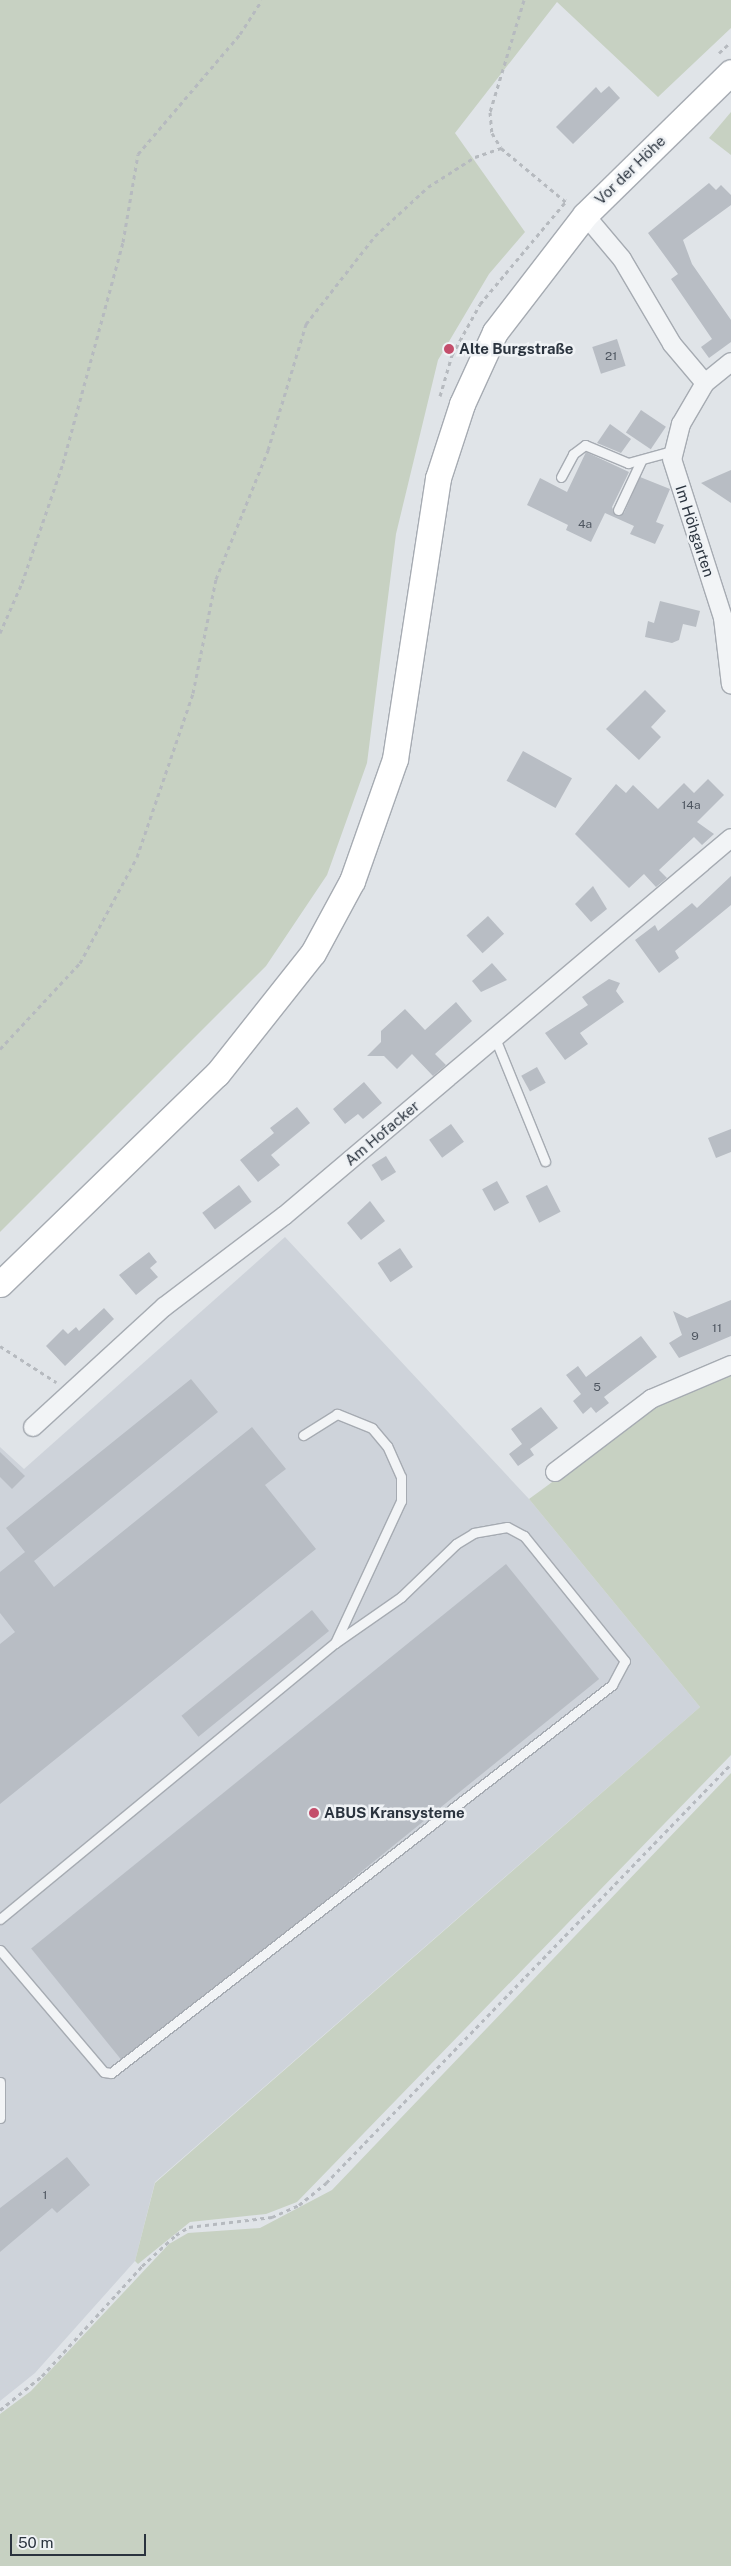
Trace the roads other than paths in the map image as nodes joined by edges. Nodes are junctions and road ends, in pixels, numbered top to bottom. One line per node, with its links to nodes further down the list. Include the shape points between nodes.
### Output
1 (722, 66): 2 (main road, Vor der Höhe)
2 (575, 204): 4 (street, via 622,259 672,344); 13 (main road, Vor der Höhe, via 495,332 448,439 428,526 395,759 377,817 330,923 286,991 217,1074)
3 (731, 362): 4 (street)
4 (705, 383): 5 (street, via 681,424)
5 (672, 452): 6 (lane); 9 (street, Im Höhgarten, via 723,618)
6 (641, 462): 7 (lane, via 617,460 585,445 573,454); 8 (lane)
7 (561, 477)
8 (618, 510)
9 (731, 685)
10 (731, 838): 11 (street, Am Hofacker)
11 (495, 1038): 12 (lane); 15 (street, Am Hofacker, via 284,1216 164,1307)
12 (545, 1161)
13 (0, 1284)
14 (731, 1365): 17 (street, via 651,1399)
15 (33, 1428)
16 (303, 1435): 18 (lane, via 337,1414 372,1428 387,1446 401,1477 401,1501)
17 (555, 1472)
18 (335, 1643): 19 (lane); 20 (lane, via 401,1597 456,1544 474,1533 507,1527 524,1536 625,1661 612,1684 111,2073 104,2072)
19 (0, 1919)
20 (0, 1950)
21 (0, 2087): 22 (lane)
22 (0, 2118)

